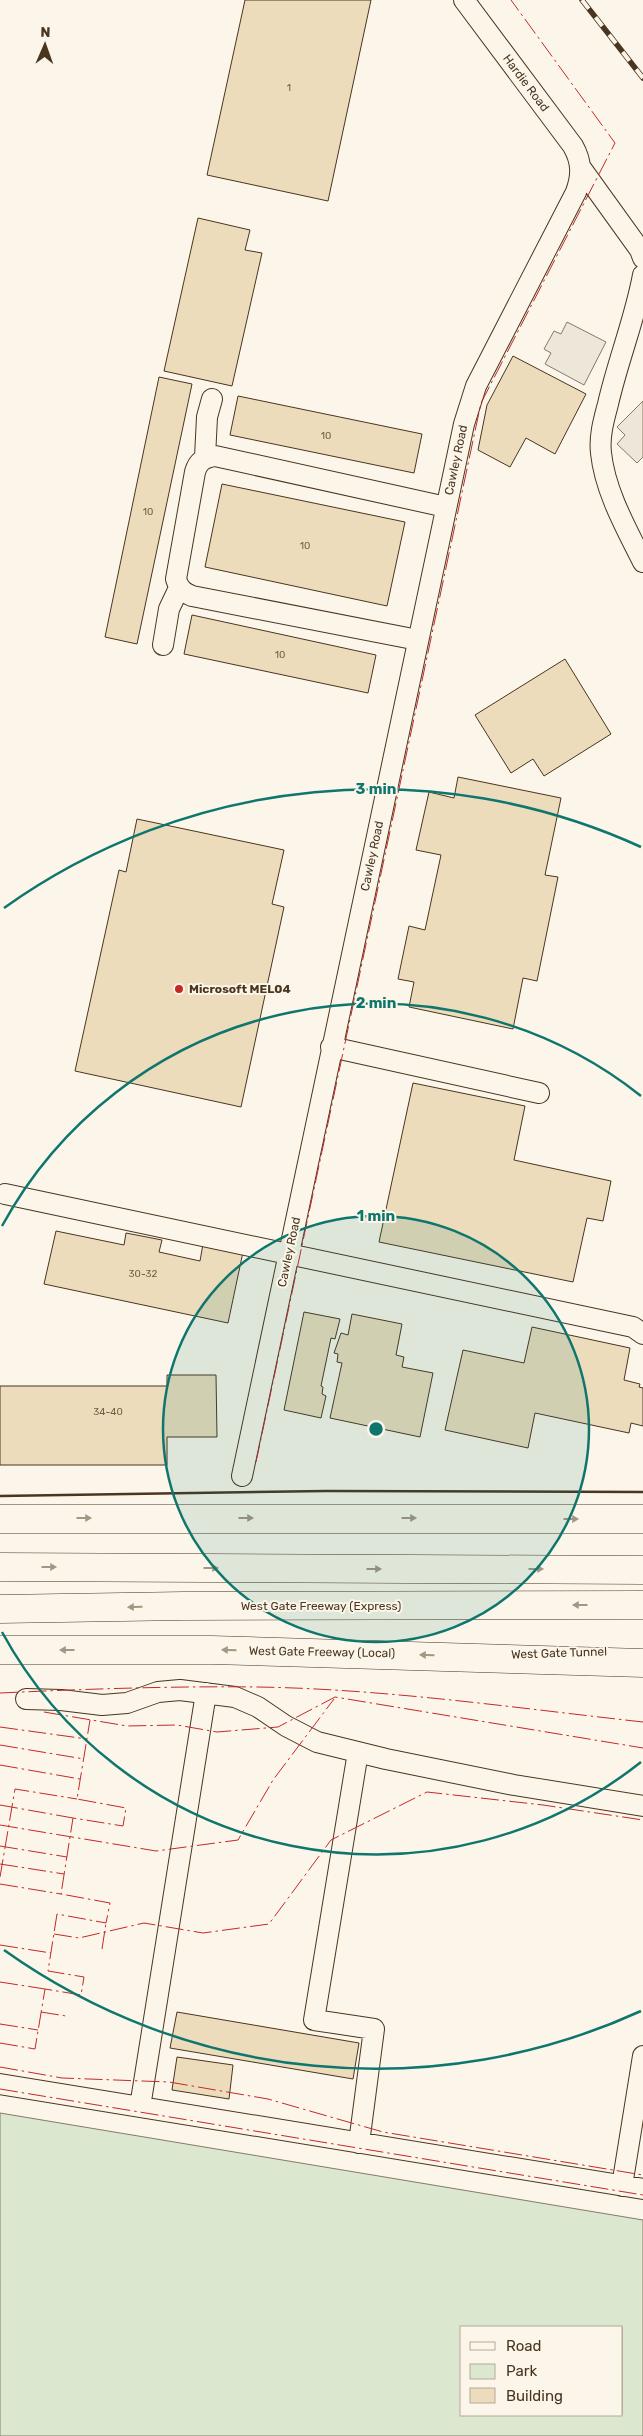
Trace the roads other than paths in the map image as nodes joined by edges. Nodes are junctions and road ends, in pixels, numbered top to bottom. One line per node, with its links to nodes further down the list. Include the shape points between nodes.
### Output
1 (464, 0): 2 (street, Hardie Road, via 573,146)
2 (581, 168): 3 (street, Hardie Road); 7 (street, Cawley Road, via 576,192 476,386 464,424)
3 (643, 258)
4 (643, 275): 8 (street, via 612,384 600,450 604,475)
5 (212, 398): 6 (street, via 207,417)
6 (205, 458): 7 (street, via 215,456); 9 (street, via 197,464 195,472 176,579)
7 (446, 507): 10 (street, Cawley Road)
8 (643, 562)
9 (179, 588): 10 (street, via 192,596); 11 (street, via 168,609)
10 (418, 640): 12 (street, Cawley Road)
11 (163, 644)
12 (332, 1047): 13 (street); 15 (street, Cawley Road)
13 (539, 1093)
14 (5, 1194): 15 (street)
15 (289, 1254): 16 (street, via 633,1327); 17 (street, Cawley Road)
16 (643, 1334)
17 (242, 1476)
18 (0, 1519): 19 (highway, one-way to 19)
19 (643, 1519)
20 (0, 1567): 21 (highway, one-way to 21)
21 (643, 1570)
22 (643, 1605): 23 (highway, West Gate Freeway (Express), one-way to 23, via 183,1606)
23 (0, 1610)
24 (643, 1649): 26 (highway, West Gate Tunnel)
25 (0, 1650): 26 (highway, West Gate Freeway (Local), one-way to 25, via 212,1650)
26 (476, 1656): 27 (highway, West Gate Freeway (Local))
27 (643, 1663)
28 (206, 1693): 29 (street, via 158,1692 127,1703 102,1705); 30 (street, via 258,1707 317,1742); 34 (street)
29 (26, 1699)
30 (358, 1752): 31 (street, via 514,1785); 35 (street, via 314,2020 374,2028)
31 (643, 1806)
32 (643, 2056): 36 (street)
33 (0, 2084): 34 (street)
34 (140, 2107): 35 (street)
35 (359, 2143): 36 (street)
36 (622, 2186): 37 (street)
37 (643, 2189)

